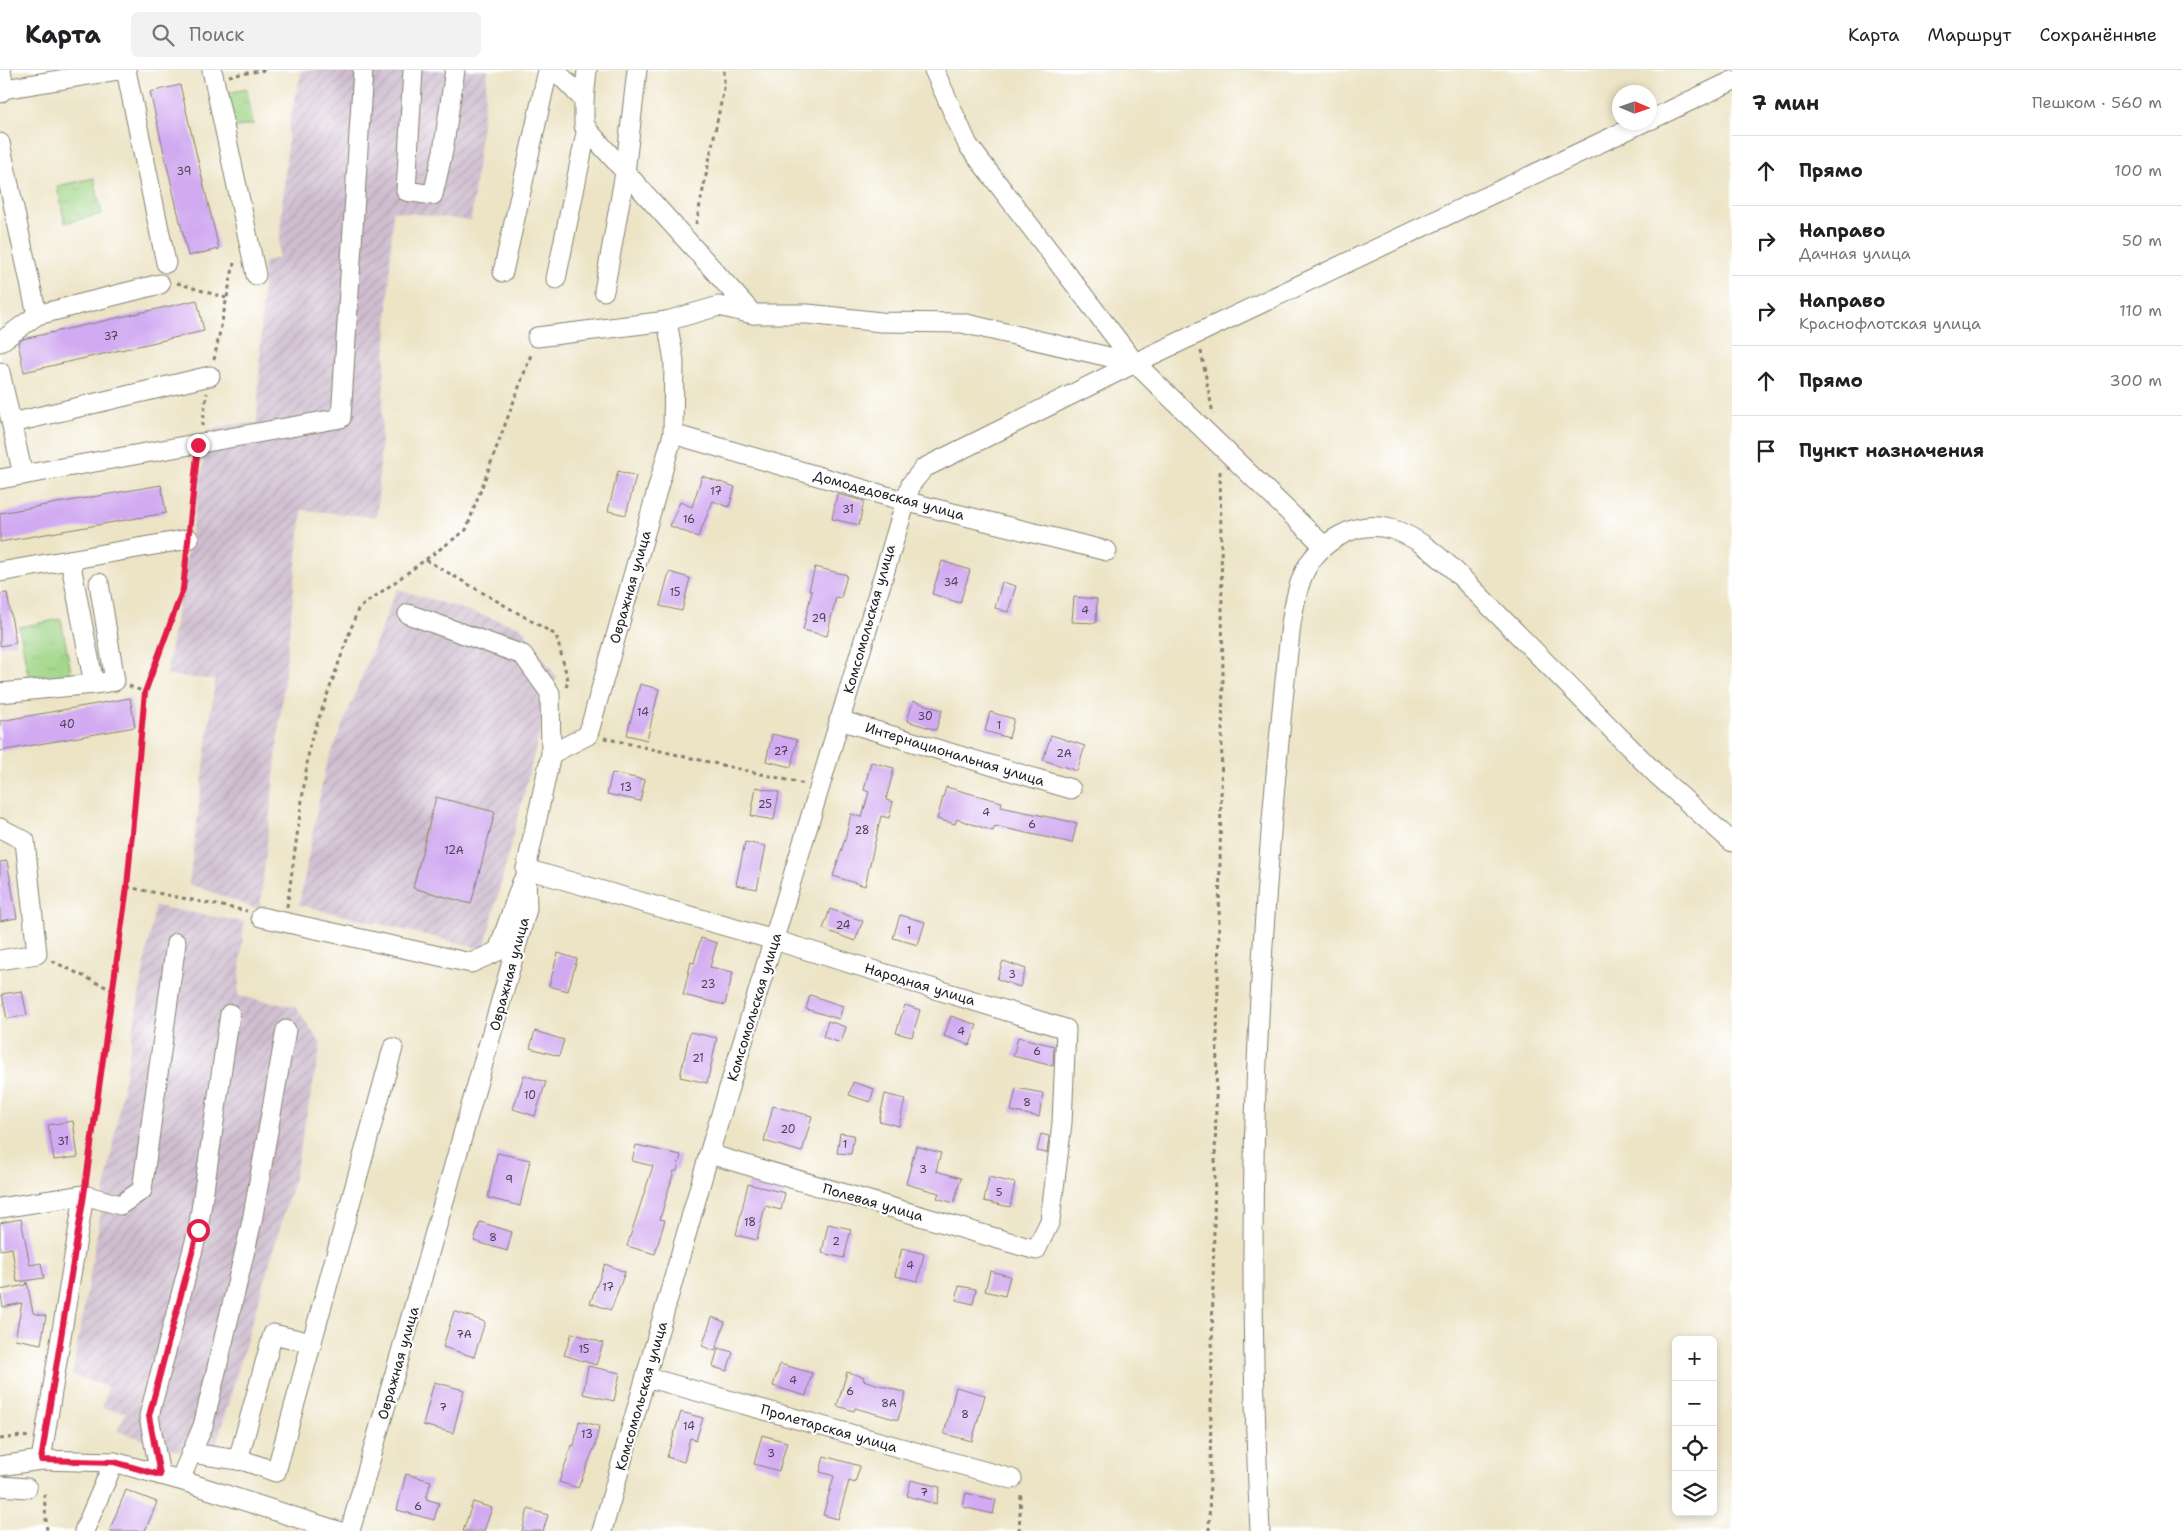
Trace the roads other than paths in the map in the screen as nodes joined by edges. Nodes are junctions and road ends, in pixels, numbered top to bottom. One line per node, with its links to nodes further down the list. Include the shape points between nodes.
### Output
1 (1, 70): 14 (street)
2 (119, 70): 14 (street)
3 (126, 70): 21 (street)
4 (363, 70): 37 (street, via 341,418)
5 (413, 70): 6 (street, via 406,191 433,195)
6 (455, 70)
7 (548, 70): 22 (street)
8 (555, 70): 15 (street)
9 (587, 70): 15 (street)
10 (637, 70): 20 (street)
11 (934, 70): 32 (street, via 968,144)
12 (212, 74): 23 (street)
13 (1732, 81): 16 (street)
14 (2, 91)
15 (584, 100): 17 (street, via 584,126)
16 (1657, 117)
17 (587, 128): 20 (street); 24 (street)
18 (1627, 130): 32 (street)
19 (0, 143): 28 (street)
20 (624, 173): 26 (street); 27 (street)
21 (166, 263)
22 (503, 272)
23 (256, 275)
24 (556, 279)
25 (168, 283): 28 (street)
26 (604, 291)
27 (753, 314): 29 (street, via 719,306); 32 (street, via 808,314 881,322 962,322)
28 (37, 315): 31 (street)
29 (666, 321): 30 (street); 36 (street, Овражная улица, via 674,361)
30 (537, 337)
31 (0, 342)
32 (1135, 363): 39 (street, via 924,468); 41 (street)
33 (0, 372): 35 (street)
34 (210, 376): 35 (street)
35 (12, 424): 37 (street)
36 (673, 434): 39 (street, Домодедовская улица); 50 (street, Овражная улица, via 588,735)
37 (23, 475): 38 (street)
38 (0, 479)
39 (907, 492): 42 (street, Домодедовская улица); 49 (street, Комсомольская улица)
40 (189, 539): 43 (street)
41 (1324, 546): 53 (street, via 1352,530 1376,527 1407,535 1429,549 1455,571 1658,776); 82 (street, via 1304,573 1295,600 1266,895 1253,1213 1253,1338)
42 (1107, 550)
43 (70, 560): 44 (street); 47 (street)
44 (0, 572)
45 (99, 583): 47 (street, via 115,681)
46 (408, 614): 50 (street, Овражная улица, via 523,655 550,693)
47 (94, 684): 48 (street)
48 (0, 693)
49 (839, 720): 51 (street, Интернациональная улица); 56 (street, Комсомольская улица)
50 (550, 754): 54 (street, Овражная улица)
51 (1071, 789)
52 (0, 828): 58 (street, via 25,840 37,954)
53 (1732, 842)
54 (526, 869): 55 (street, via 498,951 471,964); 56 (street, Народная улица); 80 (street, Овражная улица, via 527,909)
55 (261, 917)
56 (774, 940): 62 (street, Комсомольская улица); 65 (street, Народная улица, via 1066,1029 1062,1123 1050,1221)
57 (176, 943): 63 (street, via 142,1190 120,1205)
58 (0, 960)
59 (230, 1014): 73 (street, via 198,1230 149,1416)
60 (286, 1030): 68 (street, via 252,1221 202,1426)
61 (393, 1048): 66 (street)
62 (709, 1154): 65 (street, Полевая улица); 67 (street, Комсомольская улица)
63 (84, 1195): 64 (street); 69 (street)
64 (0, 1208)
65 (1036, 1250)
66 (312, 1343): 70 (street, via 274,1334); 70 (street, via 276,1472)
67 (646, 1377): 74 (street, Пролетарская улица); 81 (street, Комсомольская улица)
68 (191, 1453): 70 (street); 75 (street)
69 (41, 1460): 71 (street); 72 (street)
70 (238, 1460)
71 (114, 1462): 73 (street); 78 (street)
72 (0, 1466)
73 (160, 1475): 75 (street)
74 (1012, 1479)
75 (180, 1480): 79 (street)
76 (0, 1486): 77 (street)
77 (27, 1488)
78 (84, 1531)
79 (338, 1531)
80 (350, 1531)
81 (602, 1531)
82 (1260, 1531)

